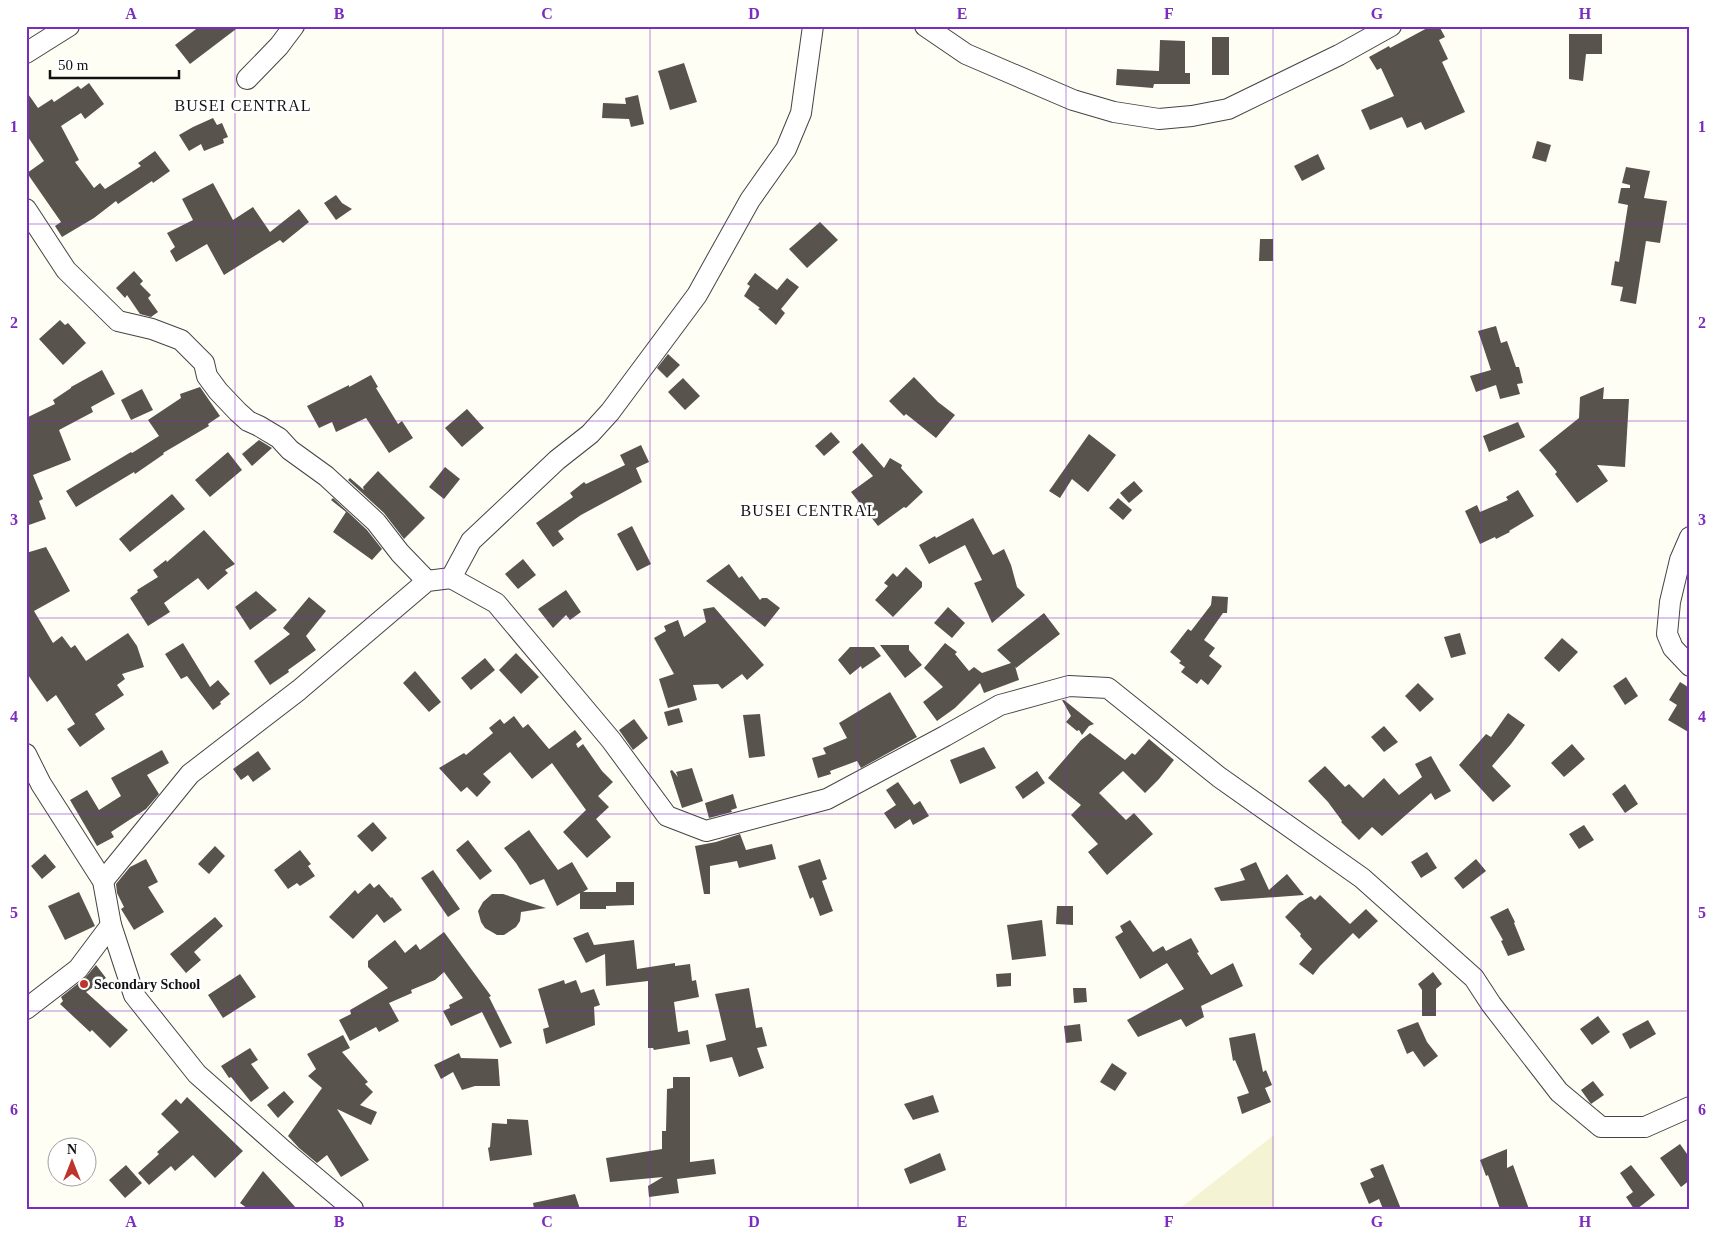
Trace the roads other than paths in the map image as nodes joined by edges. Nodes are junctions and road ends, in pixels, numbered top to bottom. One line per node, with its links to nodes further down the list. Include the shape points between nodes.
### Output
1 (69, 26): 6 (street)
2 (294, 26): 7 (street)
3 (813, 26): 10 (street, via 801,113 786,149 750,200 696,294 610,412 590,434 557,460 471,541)
4 (925, 26): 5 (street, via 966,54 1073,100 1114,112 1159,118 1192,116 1228,108 1339,55)
5 (1390, 26)
6 (26, 53)
7 (247, 78)
8 (26, 209): 11 (street, via 66,270 118,321 181,340 204,363 207,376 238,412 279,438 326,476 376,522)
9 (1690, 538): 12 (street, via 1680,560 1670,602 1667,634 1673,648)
10 (451, 578): 11 (street); 17 (street, via 496,603 611,740 667,816 706,831 827,799 1000,705 1069,686 1108,688 1219,777 1362,878 1425,934 1474,978 1559,1092 1601,1127 1645,1127)
11 (427, 581): 14 (street, via 299,690 190,774)
12 (1690, 666)
13 (26, 754): 14 (street, via 41,784)
14 (103, 881): 15 (street)
15 (111, 925): 16 (street, via 78,969); 18 (street, via 134,995 197,1074)
16 (26, 1009)
17 (1690, 1107)
18 (353, 1209)

